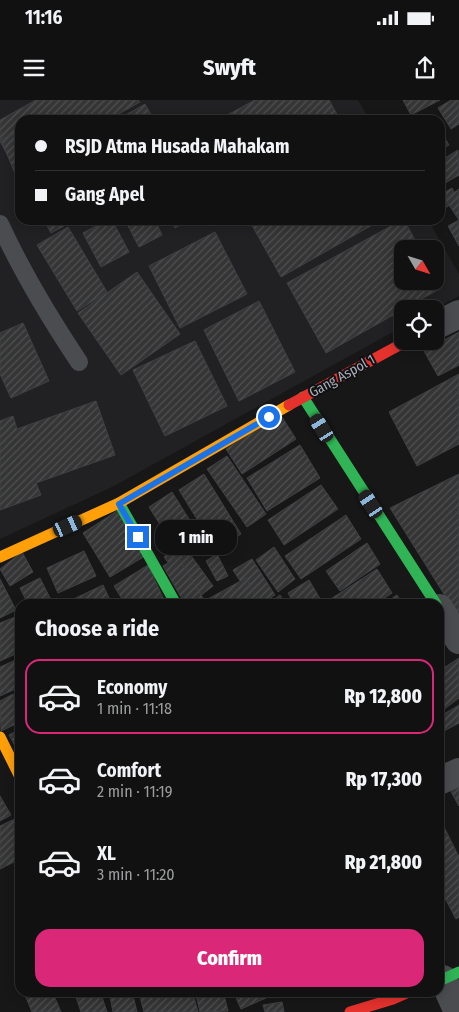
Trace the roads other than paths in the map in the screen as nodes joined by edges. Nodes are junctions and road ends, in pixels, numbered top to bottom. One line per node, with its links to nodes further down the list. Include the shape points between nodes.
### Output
1 (0, 224): 5 (lane, via 23,271)
2 (459, 314): 3 (street)
3 (444, 322)
4 (394, 348): 6 (street, Gang Aspol 1)
5 (78, 362)
6 (303, 397): 7 (street, Gang Aspol 1); 10 (street)
7 (119, 504): 8 (street, Gang Aspol 1); 9 (street)
8 (0, 556)
9 (173, 599)
10 (433, 599)
11 (444, 616): 12 (street)
12 (459, 640)
13 (0, 737): 14 (street)
14 (15, 767)
15 (459, 772): 16 (street)
16 (444, 778)
17 (447, 978): 20 (street)
18 (390, 997): 19 (street)
19 (350, 1012)
20 (458, 1012)

